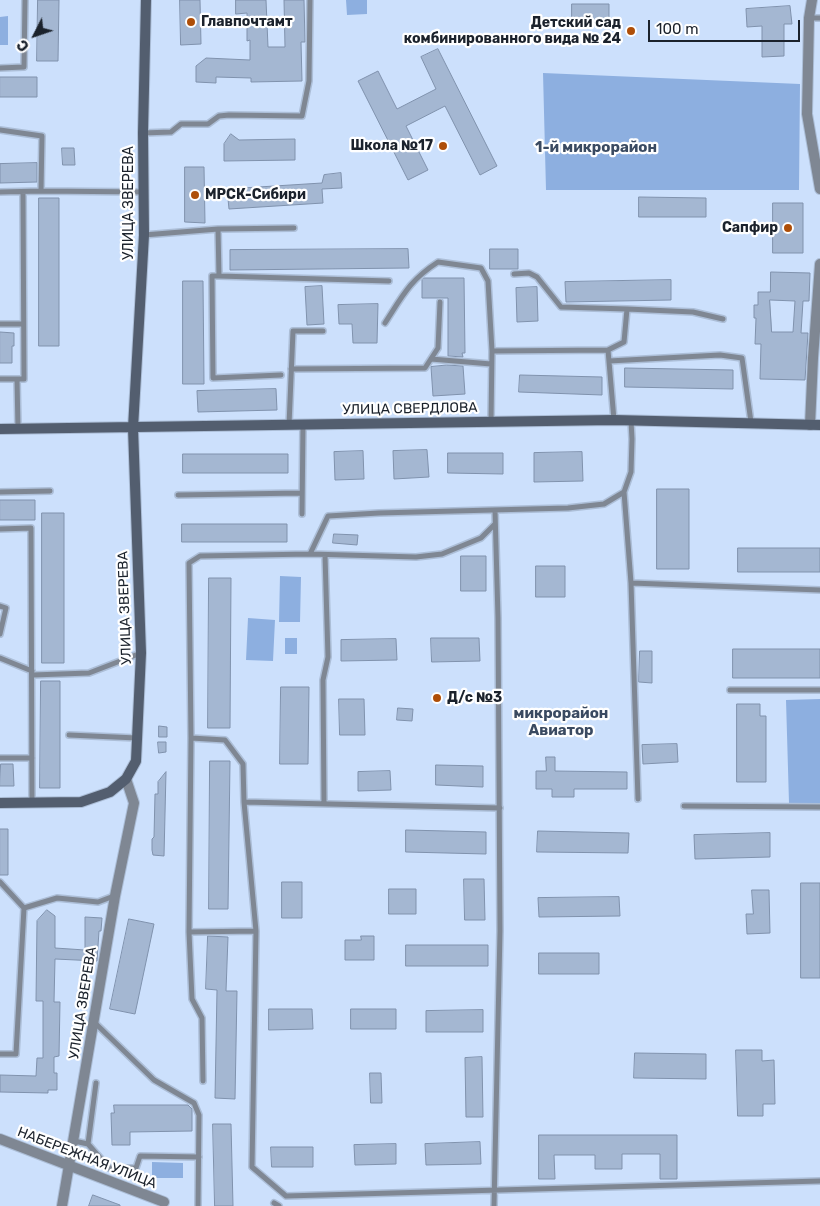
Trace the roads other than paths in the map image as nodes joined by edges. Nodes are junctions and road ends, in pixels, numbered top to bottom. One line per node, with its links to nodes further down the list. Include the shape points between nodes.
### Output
1 (25, 0): 7 (lane, via 24,67)
2 (146, 0): 9 (main road, УЛИЦА ЗВЕРЕВА)
3 (310, 0): 9 (lane, via 309,81 302,116 219,116 208,124 181,124 172,132)
4 (812, 0): 5 (street)
5 (809, 18): 6 (lane); 10 (street, via 808,114)
6 (820, 18)
7 (0, 68)
8 (0, 130): 12 (lane, via 42,136)
9 (143, 133): 15 (main road, УЛИЦА ЗВЕРЕВА)
10 (818, 172): 11 (street)
11 (820, 189)
12 (41, 190): 14 (lane); 15 (lane)
13 (0, 192): 14 (lane)
14 (23, 192): 29 (lane)
15 (144, 192): 18 (main road, УЛИЦА ЗВЕРЕВА)
16 (294, 228): 17 (lane)
17 (218, 229): 18 (lane); 21 (lane)
18 (144, 235): 48 (main road, УЛИЦА ЗВЕРЕВА)
19 (820, 264): 23 (street)
20 (514, 274): 25 (lane, via 537,276 561,307)
21 (219, 276): 22 (lane); 38 (lane, via 212,276 213,378)
22 (389, 281)
23 (819, 299): 33 (street)
24 (440, 302): 34 (lane, via 438,348)
25 (627, 309): 26 (lane, via 693,312); 31 (lane, via 624,342)
26 (723, 320)
27 (385, 323): 32 (lane, via 410,284 438,262 481,268 488,281)
28 (0, 324): 29 (lane)
29 (23, 324): 39 (lane, via 24,379)
30 (324, 331): 37 (lane, via 293,331)
31 (608, 350): 32 (lane); 35 (lane)
32 (492, 351): 36 (lane)
33 (816, 358): 45 (street)
34 (431, 359): 36 (lane); 37 (lane, via 425,368)
35 (609, 362): 41 (lane); 44 (lane, via 720,356 742,358)
36 (491, 364): 43 (lane)
37 (291, 369): 46 (lane)
38 (281, 375)
39 (17, 379): 40 (lane); 50 (lane)
40 (0, 380)
41 (614, 420): 42 (main road, УЛИЦА СВЕРДЛОВА); 43 (main road, УЛИЦА СВЕРДЛОВА)
42 (631, 420): 44 (main road, УЛИЦА СВЕРДЛОВА); 53 (lane, via 631,472)
43 (491, 421): 47 (main road, УЛИЦА СВЕРДЛОВА)
44 (751, 422): 45 (main road, УЛИЦА СВЕРДЛОВА)
45 (815, 425)
46 (289, 426): 47 (main road, УЛИЦА СВЕРДЛОВА); 48 (main road, УЛИЦА СВЕРДЛОВА)
47 (303, 426): 54 (lane)
48 (133, 428): 50 (main road, УЛИЦА СВЕРДЛОВА); 66 (main road, УЛИЦА ЗВЕРЕВА)
49 (0, 429): 50 (main road, УЛИЦА СВЕРДЛОВА)
50 (18, 429)
51 (50, 491): 52 (lane)
52 (0, 492)
53 (624, 492): 56 (lane, via 604,504); 62 (lane)
54 (301, 494): 55 (lane); 57 (lane)
55 (178, 495)
56 (495, 510): 58 (lane); 60 (lane, via 328,516)
57 (302, 514)
58 (495, 524): 61 (lane, via 481,538 442,554 416,557); 84 (lane)
59 (0, 529): 68 (lane, via 30,528)
60 (310, 554): 61 (lane); 73 (lane, via 200,556 189,563)
61 (325, 555): 81 (lane, via 328,656 323,680)
62 (631, 583): 63 (lane); 77 (lane)
63 (820, 590)
64 (0, 606): 65 (lane, via 6,608)
65 (0, 634)
66 (141, 652): 68 (lane, via 89,673); 72 (main road, УЛИЦА ЗВЕРЕВА)
67 (0, 658): 68 (lane)
68 (32, 673): 75 (lane)
69 (730, 690): 70 (lane)
70 (820, 690)
71 (69, 735): 72 (lane)
72 (137, 738): 76 (main road, УЛИЦА ЗВЕРЕВА, via 136,761)
73 (191, 738): 78 (lane, via 226,740 243,764); 89 (lane)
74 (0, 758): 75 (lane)
75 (32, 758): 80 (lane)
76 (126, 779): 80 (main road, via 110,792 81,802); 86 (street, УЛИЦА ЗВЕРЕВА, via 134,803)
77 (638, 799)
78 (244, 802): 81 (lane); 88 (lane)
79 (0, 803): 80 (main road)
80 (32, 803)
81 (324, 804): 84 (lane)
82 (684, 806): 83 (lane)
83 (820, 807)
84 (500, 808): 100 (lane)
85 (0, 882): 87 (lane)
86 (115, 896): 87 (lane, via 98,902 57,898); 90 (street, УЛИЦА ЗВЕРЕВА)
87 (24, 908): 91 (lane, via 16,1054)
88 (256, 930): 89 (lane); 100 (lane, via 252,1166 286,1196)
89 (189, 932): 92 (lane, via 192,999 202,1018)
90 (94, 1022): 95 (street, УЛИЦА ЗВЕРЕВА); 97 (lane, via 154,1080 194,1103 199,1116)
91 (0, 1054)
92 (203, 1081)
93 (96, 1083): 96 (lane)
94 (0, 1140): 98 (street, НАБЕРЕЖНАЯ УЛИЦА)
95 (74, 1141): 96 (lane); 98 (street, УЛИЦА ЗВЕРЕВА)
96 (88, 1144): 97 (lane, via 109,1168 136,1168 140,1156)
97 (199, 1157): 103 (lane)
98 (70, 1167): 101 (street, НАБЕРЕЖНАЯ УЛИЦА); 102 (street, УЛИЦА ЗВЕРЕВА)
99 (820, 1181): 100 (lane)
100 (493, 1191): 104 (lane)
101 (164, 1202)
102 (62, 1206)
103 (198, 1206)
104 (494, 1206)

